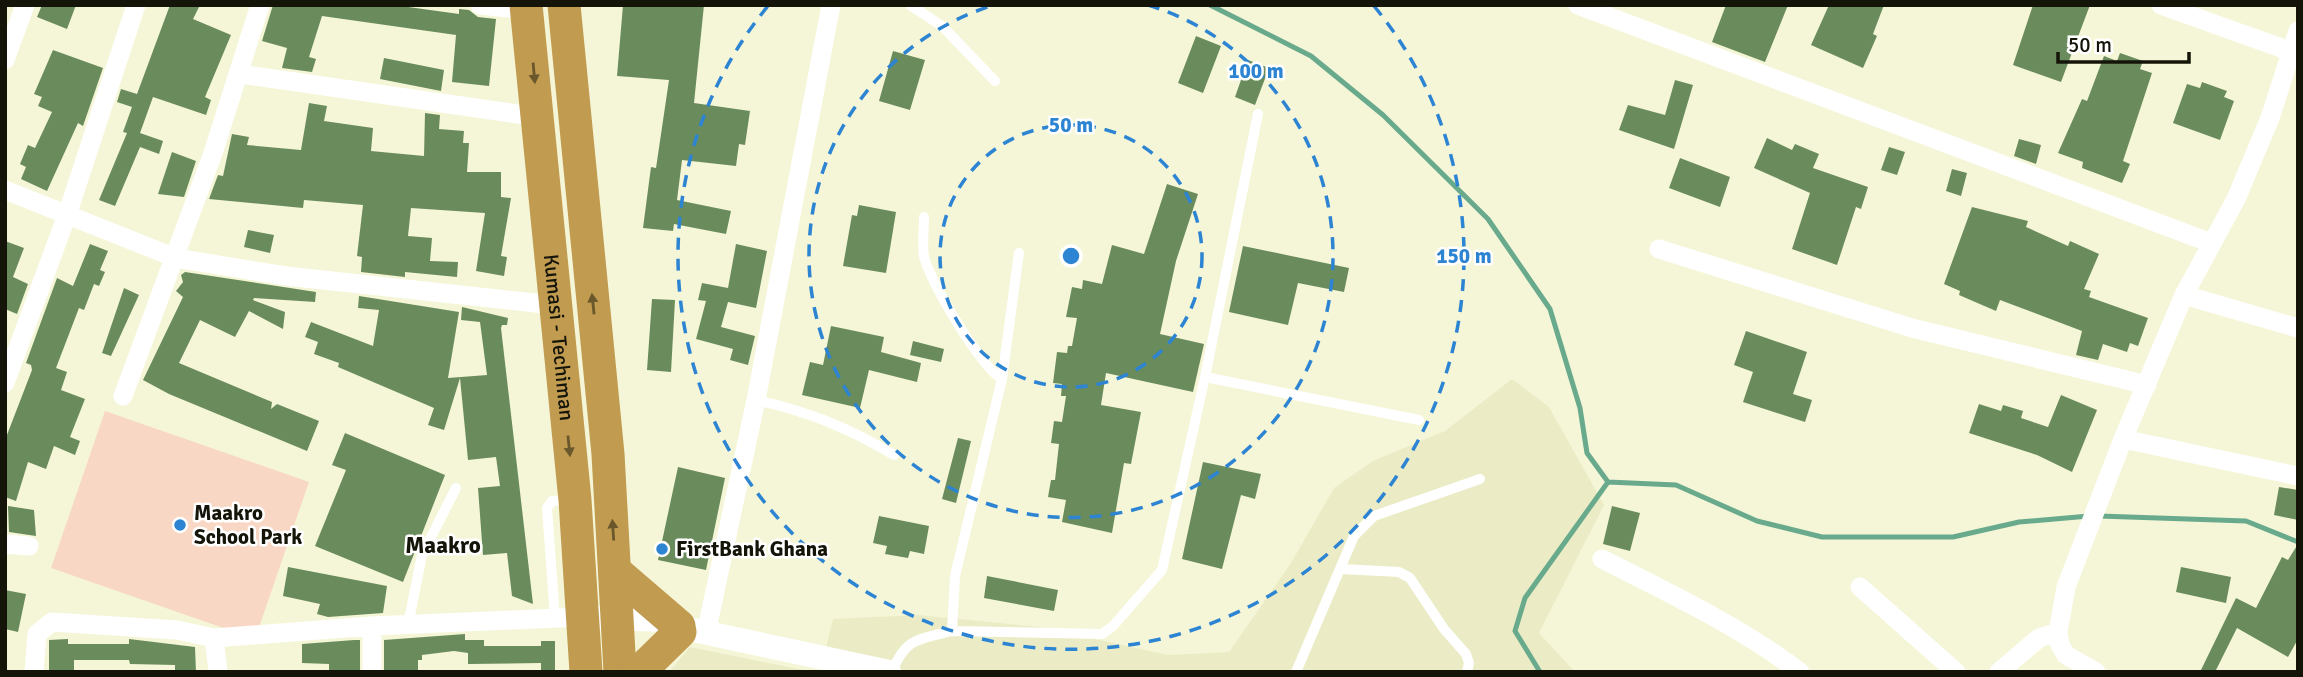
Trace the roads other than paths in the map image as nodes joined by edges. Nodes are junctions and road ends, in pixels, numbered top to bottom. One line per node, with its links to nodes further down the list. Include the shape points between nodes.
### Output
1 (25, 5): 13 (street)
2 (136, 5): 19 (street)
3 (260, 5): 14 (street)
4 (480, 5): 10 (street)
5 (564, 5): 44 (highway, one-way to 5, via 608,454)
6 (831, 5): 33 (street)
7 (910, 5): 15 (lane, via 942,26)
8 (1578, 5): 21 (street)
9 (2161, 5): 12 (street)
10 (527, 8): 17 (highway, Kumasi - Techiman, one-way to 17)
11 (2298, 31): 12 (street)
12 (2295, 54): 21 (street, via 2236,200)
13 (5, 60)
14 (240, 74): 17 (street); 24 (street)
15 (995, 81)
16 (1258, 114): 28 (lane)
17 (538, 117): 26 (highway, Kumasi - Techiman)
18 (5, 190): 19 (street)
19 (67, 215): 24 (street); 30 (street)
20 (924, 218): 29 (lane, via 924,256 938,290 979,357)
21 (2211, 243): 25 (street)
22 (1659, 249): 31 (street, via 1912,328)
23 (1019, 253): 29 (lane)
24 (176, 258): 26 (street, via 286,276); 32 (street)
25 (2184, 295): 27 (street); 31 (street)
26 (554, 306): 46 (highway, Kumasi - Techiman, one-way to 46, via 575,500)
27 (2298, 328)
28 (1205, 377): 34 (lane); 51 (lane, via 1162,570 1113,626 1102,634)
29 (1002, 379): 51 (lane, via 955,576)
30 (5, 383)
31 (2147, 385): 35 (street)
32 (123, 396)
33 (756, 400): 36 (lane, via 798,409 849,429); 50 (street)
34 (1419, 420)
35 (2123, 439): 37 (street); 52 (street, via 2066,587)
36 (894, 455)
37 (2298, 476)
38 (1480, 479): 43 (lane, via 1374,516 1354,536)
39 (456, 488): 47 (lane, via 422,555)
40 (5, 544): 41 (street)
41 (29, 546)
42 (1602, 559): 65 (street, via 1716,616)
43 (1342, 569): 63 (lane); 64 (lane, via 1399,572 1410,578 1466,654)
44 (615, 571): 48 (highway); 50 (highway)
45 (1860, 587): 66 (street)
46 (574, 623): 47 (street); 48 (street); 59 (highway, Kumasi - Techiman)
47 (408, 625): 49 (street)
48 (619, 625): 50 (street); 60 (highway)
49 (372, 626): 53 (street); 58 (street)
50 (688, 630): 54 (street); 61 (highway)
51 (952, 631): 62 (lane, via 906,645)
52 (2058, 632): 55 (street, via 2039,638); 67 (street, via 2066,655)
53 (214, 638): 56 (street, via 177,630 52,622 37,634); 57 (street)
54 (862, 669): 62 (street)
55 (2008, 669)
56 (34, 672)
57 (218, 672)
58 (372, 672)
59 (586, 672)
60 (620, 672)
61 (639, 672)
62 (890, 672)
63 (1296, 672)
64 (1467, 672)
65 (1800, 672)
66 (1956, 672)
67 (2096, 672)

